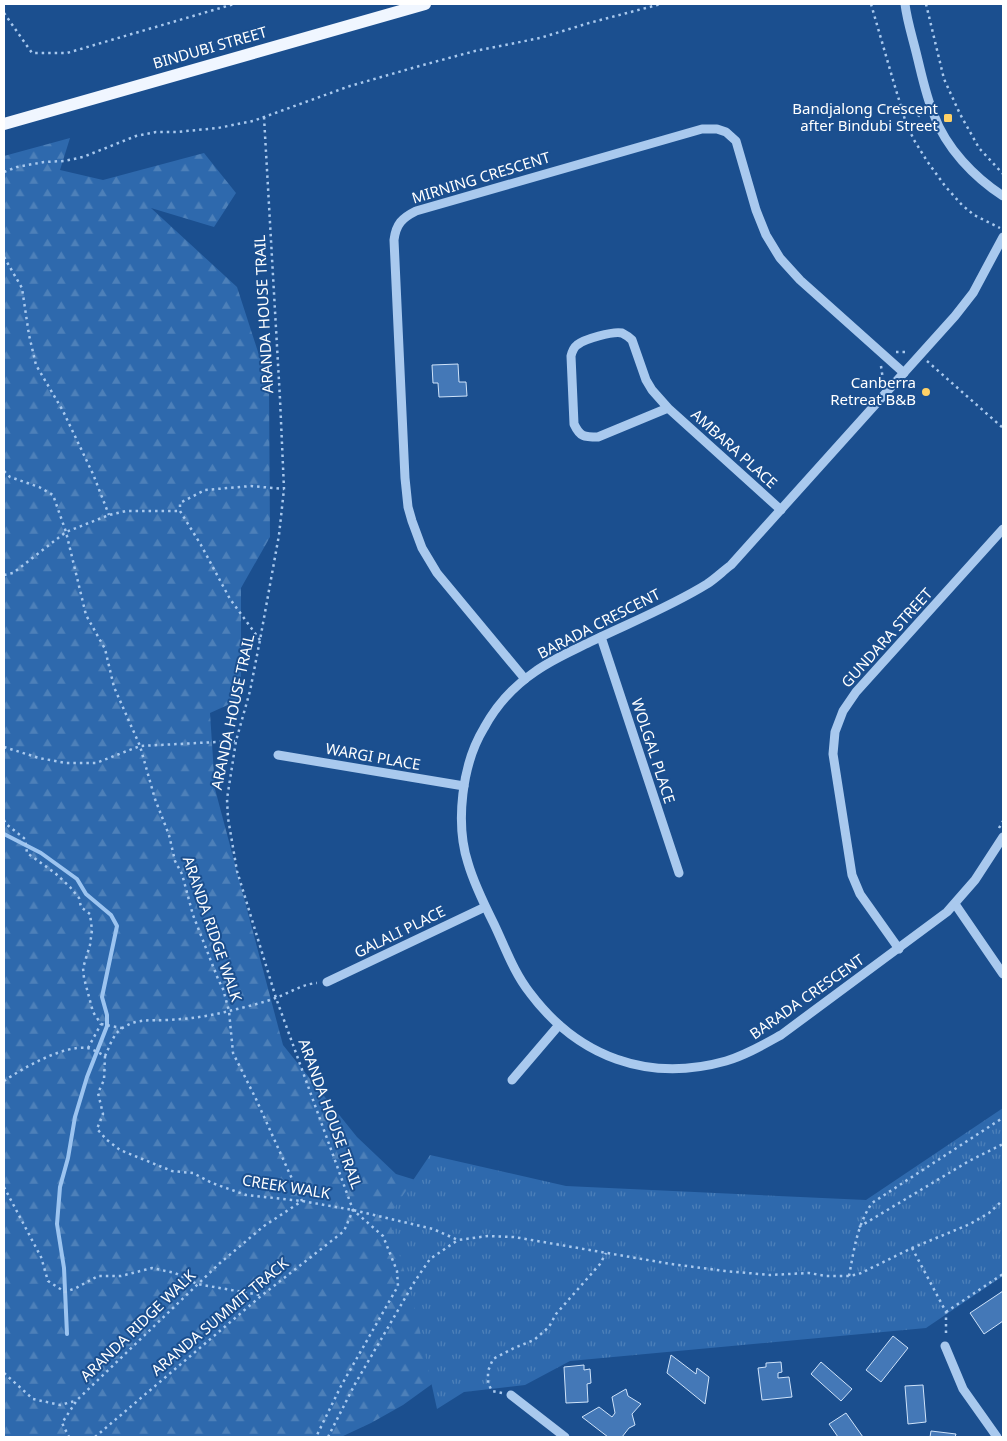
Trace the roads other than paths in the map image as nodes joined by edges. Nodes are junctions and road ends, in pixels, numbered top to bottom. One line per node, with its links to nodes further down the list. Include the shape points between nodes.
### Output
1 (425, 4): 3 (main road, BINDUBI STREET)
2 (905, 5): 4 (street, via 934,117 958,156 980,179)
3 (4, 124)
4 (1003, 196)
5 (1003, 237): 6 (street, BARADA CRESCENT, via 972,293 955,316 916,354)
6 (904, 373): 8 (street, BARADA CRESCENT); 11 (street, MIRNING CRESCENT, via 800,280 780,258 762,226 736,141 717,129 702,129 416,210 406,216 399,223 394,240 408,507 422,548 437,573)
7 (668, 408): 7 (street, AMBARA PLACE, via 598,437 578,433 574,424 572,350 584,341 612,333 628,336 646,380); 8 (street, AMBARA PLACE)
8 (781, 510): 10 (street, BARADA CRESCENT, via 731,565 709,582)
9 (1003, 529): 18 (street, GUNDARA STREET, via 856,692 843,711 835,732 833,754 852,875 860,894)
10 (601, 636): 11 (street, BARADA CRESCENT); 15 (street, WOLGAL PLACE)
11 (525, 679): 13 (street, BARADA CRESCENT, via 502,702 483,729 470,757)
12 (278, 755): 13 (street, WARGI PLACE)
13 (464, 786): 17 (street, BARADA CRESCENT, via 464,848)
14 (1001, 832): 16 (street, BARADA CRESCENT, via 974,880)
15 (679, 873)
16 (955, 904): 18 (street, BARADA CRESCENT); 19 (street)
17 (486, 906): 20 (street, GALALI PLACE); 21 (street, BARADA CRESCENT, via 521,980)
18 (899, 949): 21 (street, BARADA CRESCENT, via 781,1035 727,1061 696,1067 635,1065 606,1056 581,1043)
19 (1003, 974)
20 (327, 982)
21 (559, 1025): 22 (street)
22 (512, 1080)
23 (945, 1346): 26 (street, via 963,1389)
24 (511, 1395): 25 (street)
25 (565, 1437)
26 (997, 1437)

